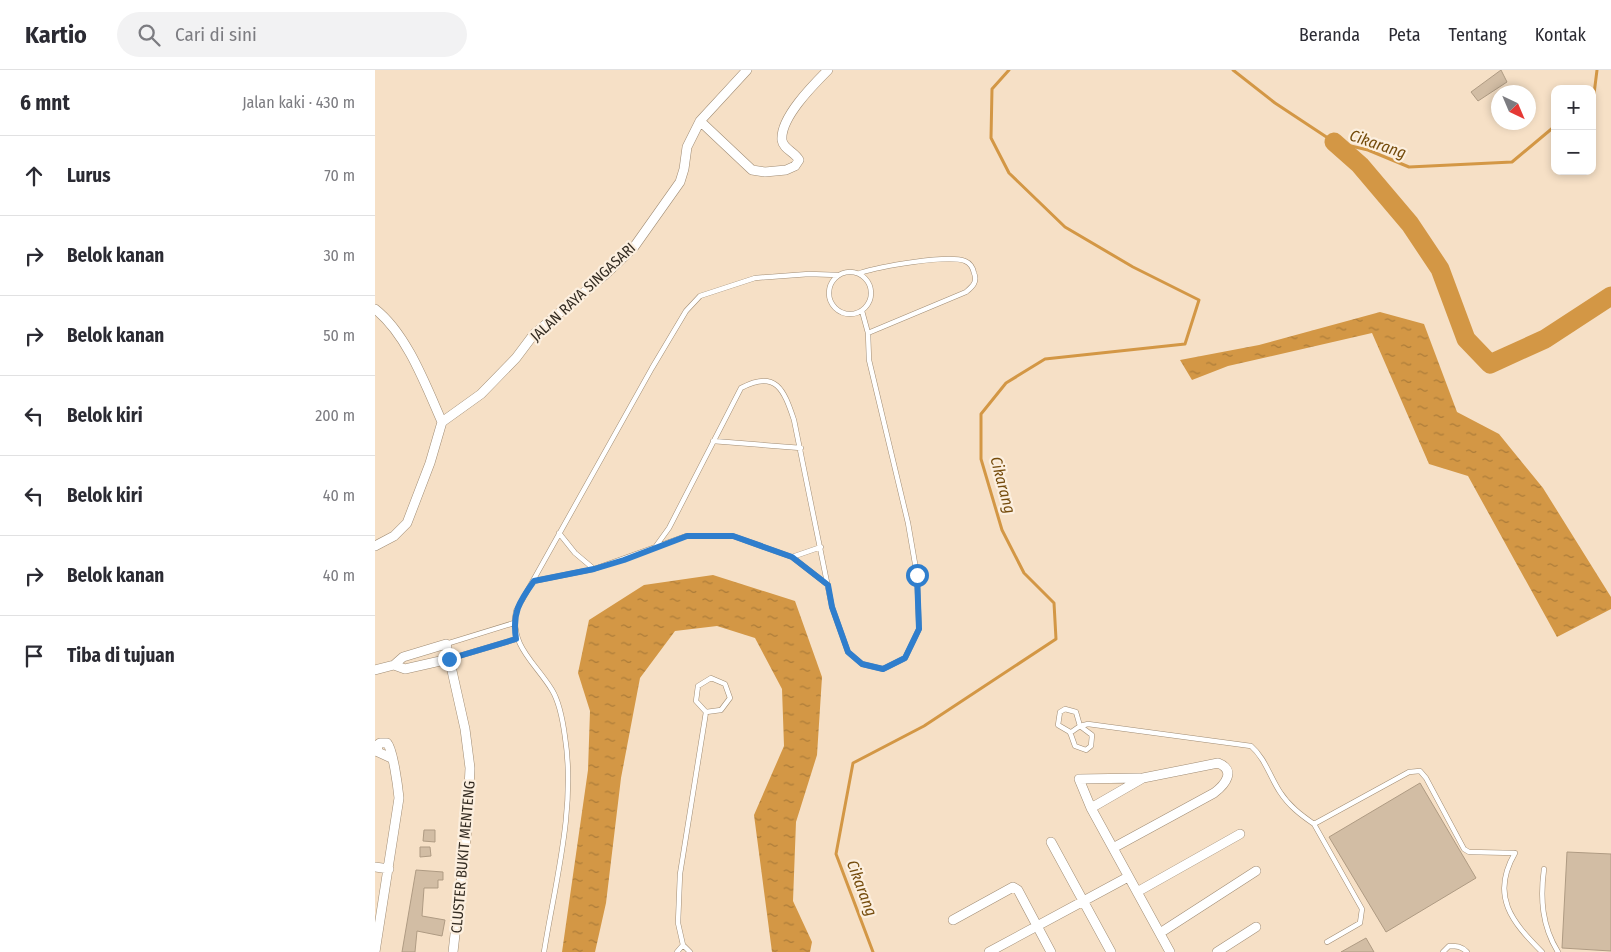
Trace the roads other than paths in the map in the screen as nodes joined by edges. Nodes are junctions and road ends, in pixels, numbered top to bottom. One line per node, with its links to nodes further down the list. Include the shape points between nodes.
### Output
1 (747, 70): 3 (street, JALAN RAYA SINGASARI)
2 (828, 70): 3 (street, via 803,97 784,127 784,146 799,160 787,170 752,170)
3 (700, 121): 9 (street, JALAN RAYA SINGASARI, via 687,147 680,182 634,247 534,334 481,394)
4 (860, 273): 5 (lane, via 849,271); 7 (lane, via 868,280 872,291 870,302); 8 (lane, via 949,259 966,262 973,268 976,278 974,285 965,292)
5 (838, 275): 7 (lane, via 831,283 832,305 841,312 852,314); 12 (lane, via 755,278 700,296 676,327)
6 (375, 309): 9 (street, via 399,336)
7 (862, 310): 8 (lane)
8 (868, 333): 19 (lane, via 869,360 908,523 917,575 919,629 905,658 883,669 862,664 848,652)
9 (443, 422): 13 (street, via 407,522 394,536)
10 (713, 441): 11 (lane); 11 (lane, via 741,388 765,380 776,383 786,395); 14 (lane, via 669,528)
11 (801, 448): 15 (lane)
12 (559, 533): 17 (lane); 18 (lane)
13 (375, 546)
14 (656, 546): 16 (lane, via 687,536 733,536); 17 (lane)
15 (821, 547): 16 (lane); 19 (lane)
16 (792, 557): 19 (lane)
17 (594, 569): 18 (lane)
18 (534, 581): 20 (lane, via 516,611)
19 (828, 585)
20 (514, 623): 21 (lane); 22 (lane)
21 (516, 639): 23 (lane); 51 (lane, via 553,691 565,737 568,774 564,826)
22 (446, 644): 23 (street, CLUSTER BUKIT MENTENG); 24 (street, via 403,657)
23 (449, 659): 24 (street, via 405,669); 50 (street, CLUSTER BUKIT MENTENG, via 470,768 467,830)
24 (394, 665): 25 (street)
25 (375, 670)
26 (706, 712): 26 (lane, via 696,701 698,686 711,678 725,684 730,698 721,710); 48 (lane, via 680,874 678,923)
27 (1080, 726): 28 (lane); 28 (lane, via 1092,735 1091,746 1080,750 1075,746); 28 (lane, via 1076,712 1065,709 1060,712 1058,724); 32 (lane, via 1088,724 1251,746 1259,752 1290,805)
28 (1071, 733)
29 (391, 758): 37 (street, via 399,798)
30 (1143, 778): 31 (street); 31 (street, via 1079,779); 35 (street, via 1218,763 1224,765 1229,776 1223,787 1214,793)
31 (1091, 808): 35 (street)
32 (1314, 824): 47 (lane, via 1362,909 1360,923); 61 (lane, via 1409,772 1420,771 1464,849 1472,853 1515,853 1507,867 1504,883 1506,905 1512,919)
33 (1240, 834): 41 (street)
34 (1051, 842): 42 (street)
35 (1113, 848): 40 (street)
36 (375, 867): 37 (street)
37 (389, 869): 49 (street)
38 (1544, 869): 62 (lane, via 1541,893 1544,919)
39 (1256, 871): 46 (street)
40 (1128, 876): 41 (street); 42 (street)
41 (1137, 892): 46 (street)
42 (1083, 902): 44 (street); 56 (street)
43 (953, 920): 44 (street, via 1013,887)
44 (1038, 927): 54 (street); 55 (street)
45 (1256, 927): 58 (street)
46 (1160, 933): 57 (street)
47 (1327, 942)
48 (683, 945): 52 (lane); 53 (lane)
49 (375, 952)
50 (453, 952)
51 (544, 952)
52 (677, 952)
53 (690, 952)
54 (989, 952)
55 (1051, 952)
56 (1111, 952)
57 (1170, 952)
58 (1217, 952)
59 (1443, 952): 60 (lane, via 1449,946 1456,946)
60 (1467, 952)
61 (1542, 952)
62 (1557, 952)

